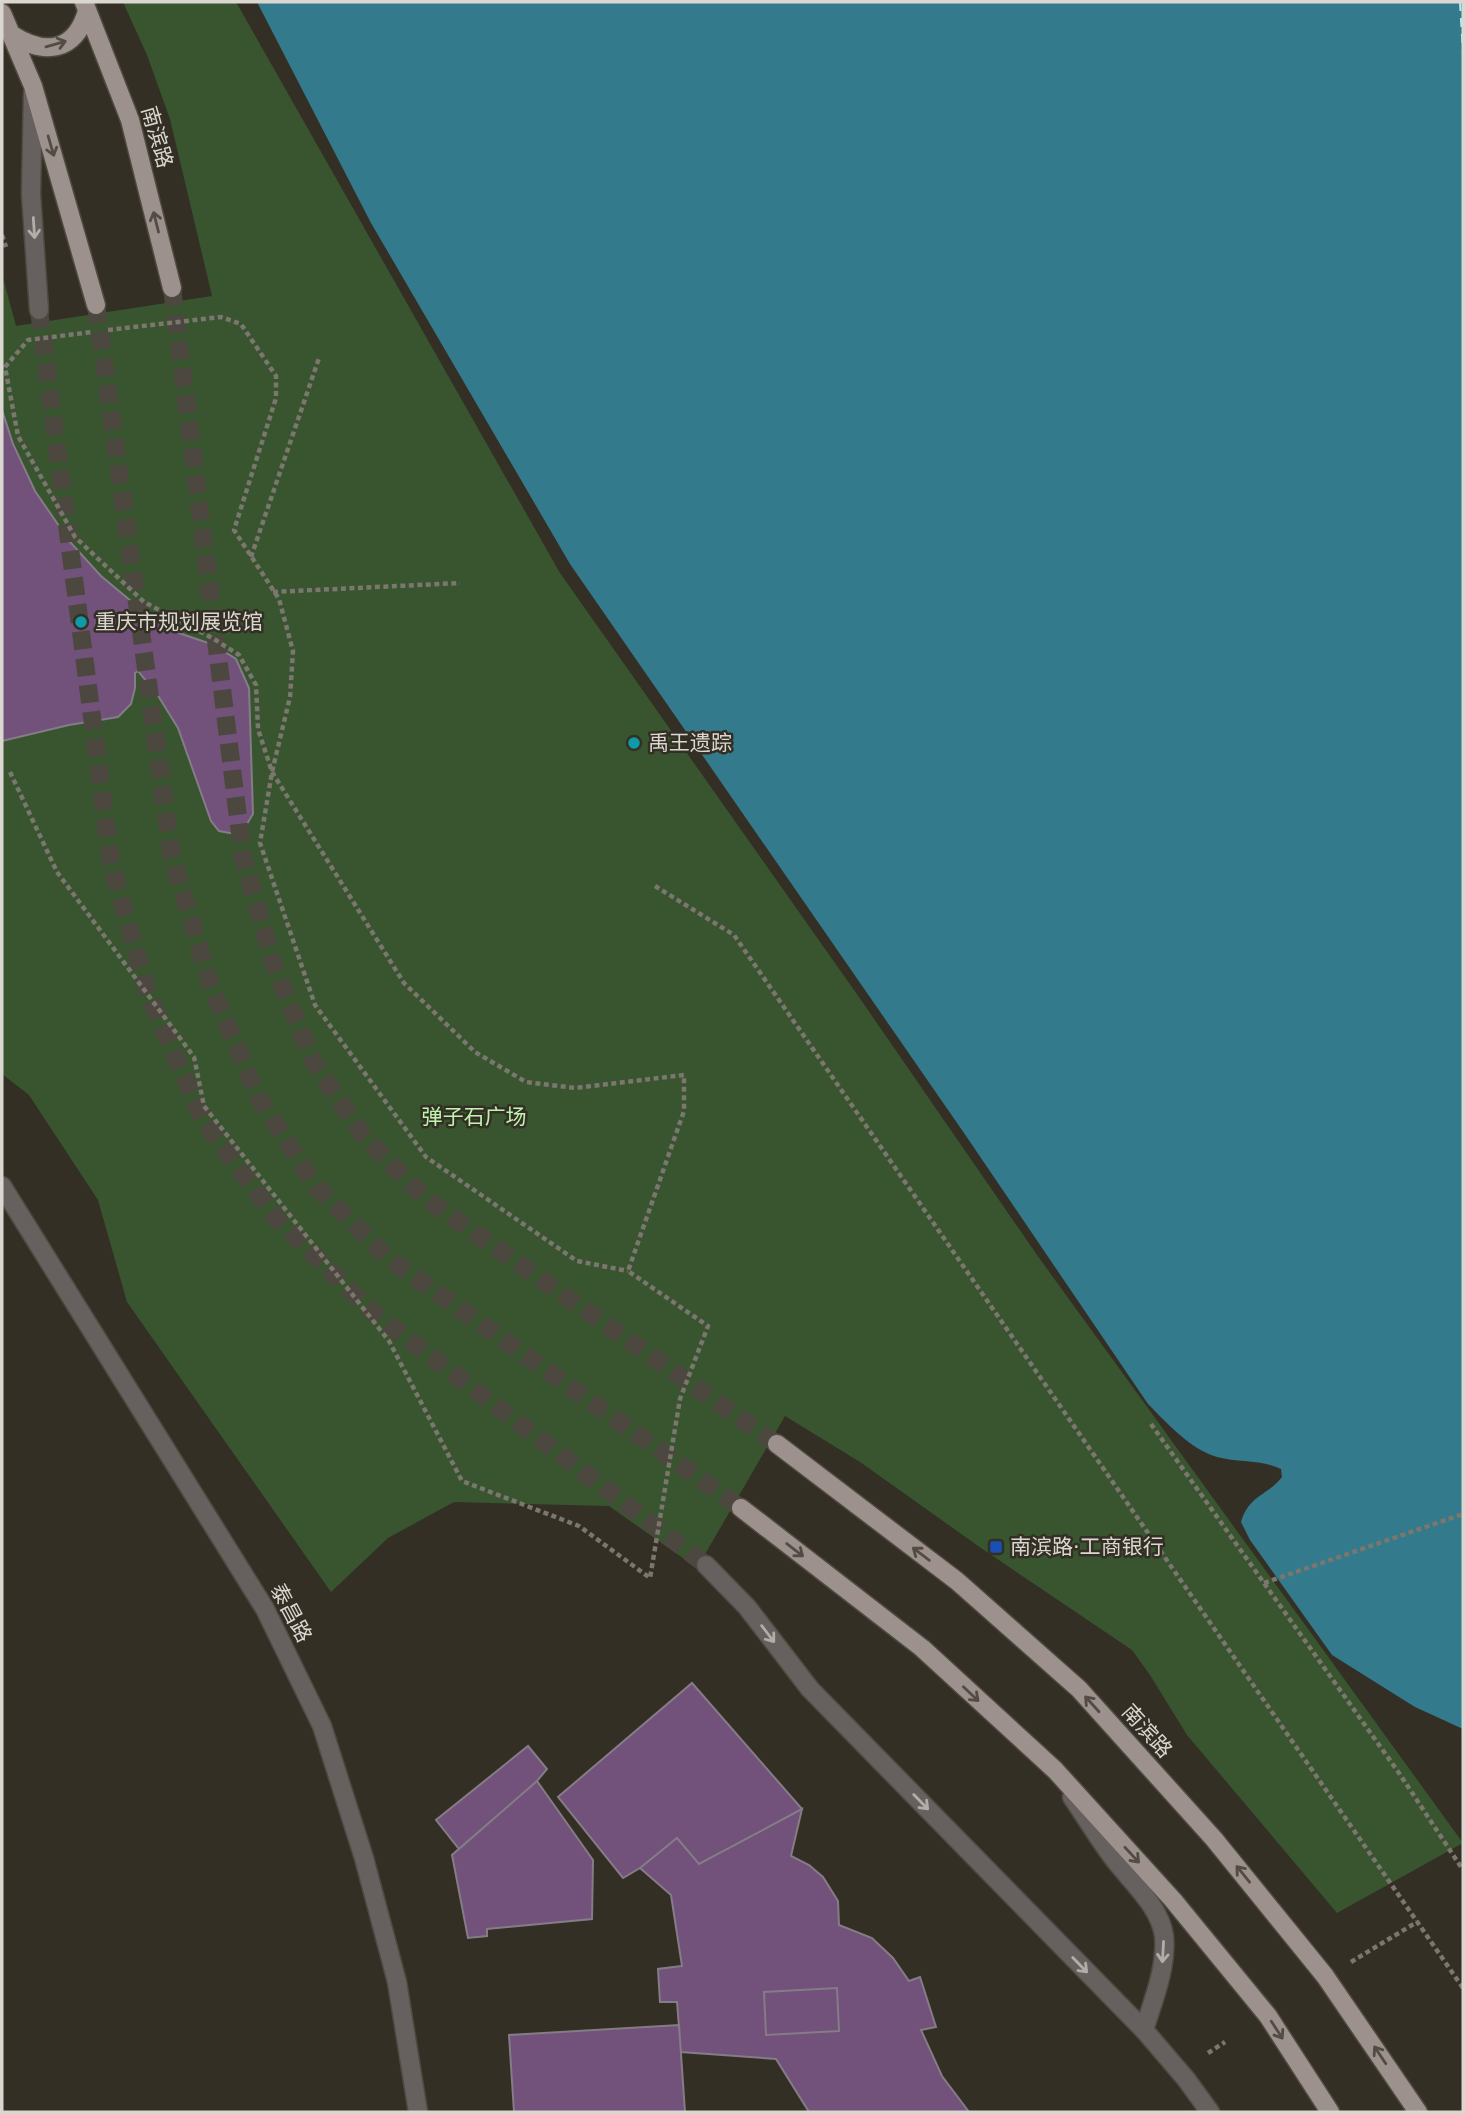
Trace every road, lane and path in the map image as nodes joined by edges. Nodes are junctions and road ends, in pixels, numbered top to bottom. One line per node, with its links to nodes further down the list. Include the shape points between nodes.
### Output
1 (85, 6): 3 (main road, one-way to 1, via 36,47 65,44 83,23); 5 (main road, 南滨路, one-way to 1, via 130,120)
2 (2, 13): 3 (main road)
3 (11, 34): 4 (main road)
4 (33, 86): 6 (main road, one-way to 6); 7 (street, one-way to 7, via 31,194)
5 (172, 288)
6 (96, 304)
7 (39, 310)
8 (319, 358): 9 (path)
9 (251, 558): 11 (path); 13 (path, via 234,530 276,398 276,376 241,324 221,317 28,340 5,367 19,436 75,537 144,602 239,655 256,685 258,729)
10 (460, 583): 11 (path)
11 (273, 592): 13 (path, via 279,598 293,650 290,697)
12 (10, 772): 16 (path, via 57,872 194,1057 204,1106 389,1341 462,1481 579,1526 650,1578 680,1399 708,1326)
13 (272, 772): 16 (path, via 260,843 315,1005 426,1157 577,1261); 16 (path, via 404,983 475,1052 526,1082 575,1088 684,1075 684,1111)
14 (655, 886): 25 (path, via 734,935)
15 (2, 1186): 31 (street, 泰昌路, via 265,1609 322,1726 397,1982)
16 (628, 1271)
17 (1151, 1424): 22 (path)
18 (777, 1444): 34 (main road, 南滨路, one-way to 18, via 1325,1976 1214,1839 1079,1689 957,1581)
19 (741, 1508): 23 (main road, one-way to 23, via 922,1648)
20 (1463, 1514): 22 (path)
21 (706, 1565): 28 (street, one-way to 28, via 747,1607 810,1689)
22 (1264, 1583): 24 (path)
23 (1055, 1770): 28 (street, one-way to 28, via 1161,1923 1161,1969); 33 (main road, one-way to 33, via 1173,1900 1259,2005)
24 (1463, 1870)
25 (1418, 1922): 26 (path); 27 (path)
26 (1351, 1962)
27 (1463, 1988)
28 (1144, 2030): 32 (street)
29 (1225, 2042): 30 (path)
30 (1209, 2053)
31 (418, 2112)
32 (1210, 2112)
33 (1330, 2112)
34 (1418, 2112)

